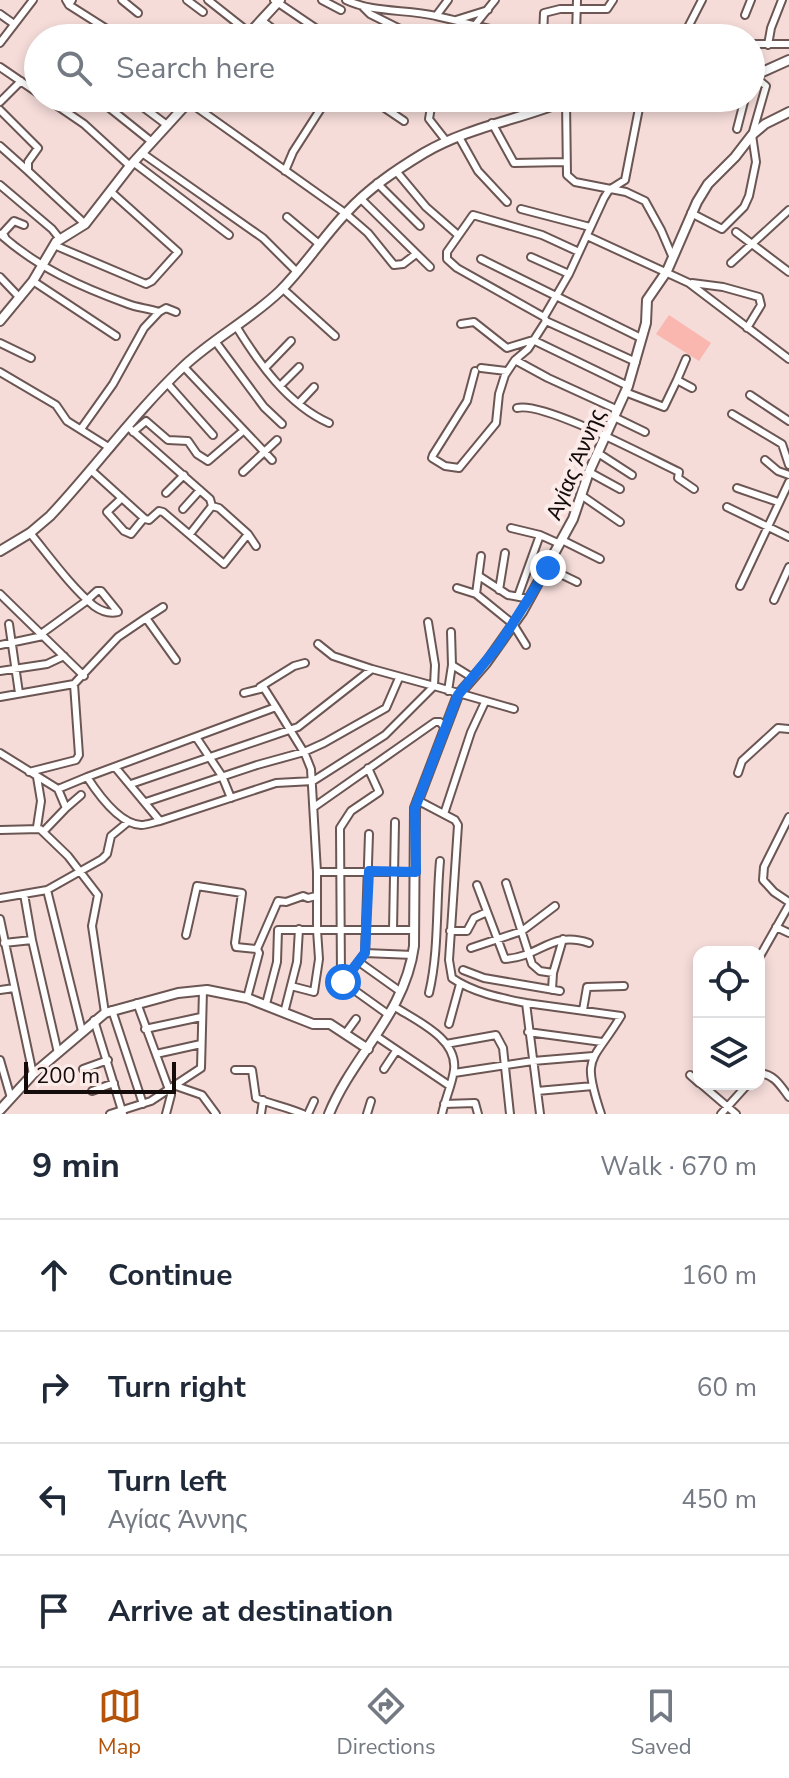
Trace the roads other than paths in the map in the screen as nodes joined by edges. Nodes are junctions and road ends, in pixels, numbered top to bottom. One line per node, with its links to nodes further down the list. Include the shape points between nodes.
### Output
1 (33, 0): 27 (street)
2 (122, 0): 21 (street)
3 (208, 0): 29 (street)
4 (322, 0): 5 (street, via 337,9)
5 (339, 0)
6 (346, 0): 17 (street)
7 (448, 0): 24 (street)
8 (495, 0): 19 (street)
9 (577, 0): 18 (street)
10 (613, 0): 18 (street, via 607,9)
11 (702, 0): 38 (street)
12 (751, 0): 23 (street)
13 (782, 0): 42 (street)
14 (190, 1): 20 (street)
15 (277, 1): 25 (street); 32 (street)
16 (69, 2): 28 (street)
17 (362, 6): 24 (street, via 418,8); 33 (street)
18 (575, 9): 36 (street, via 544,13); 37 (street)
19 (488, 10): 26 (street); 35 (street)
20 (203, 12)
21 (138, 13)
22 (0, 14): 27 (street)
23 (745, 15)
24 (436, 16): 26 (street)
25 (261, 20): 30 (street); 31 (street)
26 (456, 20): 34 (street)
27 (14, 24): 39 (street)
28 (100, 24)
29 (236, 24)
30 (258, 24)
31 (266, 24)
32 (310, 24)
33 (390, 24)
34 (471, 24)
35 (476, 24)
36 (544, 24)
37 (576, 24)
38 (692, 24)
39 (0, 43)
40 (789, 44): 42 (street)
41 (765, 45): 42 (street)
42 (768, 45)
43 (789, 60): 45 (street)
44 (0, 67): 47 (street)
45 (774, 67): 46 (street); 49 (street)
46 (765, 71)
47 (21, 81): 48 (street); 51 (street)
48 (24, 83)
49 (766, 86): 50 (street)
50 (765, 90)
51 (0, 102)
52 (0, 110): 79 (street, via 38,148)
53 (66, 112): 78 (street)
54 (114, 112): 73 (street)
55 (150, 112): 69 (street)
56 (179, 112): 69 (street)
57 (206, 112): 80 (street)
58 (319, 112): 80 (street)
59 (391, 112): 67 (street)
60 (430, 112): 74 (street, via 429,119)
61 (534, 112): 68 (street)
62 (568, 112): 77 (street)
63 (638, 112): 84 (street, via 625,180)
64 (741, 112): 70 (street)
65 (759, 112): 71 (street)
66 (789, 112): 71 (street, Αγίας Άννης)
67 (404, 121)
68 (492, 123): 72 (street); 77 (street, via 514,163)
69 (167, 125): 73 (street)
70 (737, 129)
71 (752, 135): 92 (street, Αγίας Άννης, via 708,184); 92 (street, via 756,162 747,203 722,229)
72 (459, 137): 74 (street); 87 (street, via 478,171)
73 (152, 142): 76 (street)
74 (447, 142): 81 (street)
75 (0, 146): 79 (street)
76 (142, 153): 78 (street); 88 (street)
77 (565, 162): 84 (street, via 570,179)
78 (131, 164): 85 (street); 93 (street)
79 (28, 171): 95 (street)
80 (285, 171): 91 (street)
81 (396, 171): 82 (street); 101 (street)
82 (377, 183): 86 (street); 97 (street)
83 (0, 185): 104 (street, via 52,229)
84 (609, 190): 98 (street); 110 (street, via 645,201)
85 (110, 191): 95 (street); 104 (street, via 178,252 152,281 146,284)
86 (360, 198): 91 (street); 108 (street)
87 (507, 202)
88 (212, 204): 93 (street); 116 (street, via 263,238)
89 (521, 209): 98 (street)
90 (789, 210): 106 (street)
91 (345, 213): 105 (street); 108 (street, via 394,265)
92 (691, 213): 110 (street, Αγίας Άννης)
93 (204, 216): 100 (street)
94 (287, 217): 105 (street)
95 (85, 224): 104 (street)
96 (24, 225): 102 (street, via 14,221)
97 (420, 226)
98 (590, 227): 103 (street)
99 (736, 232): 106 (street)
100 (229, 235)
101 (458, 235): 107 (street, via 473,215); 127 (street, via 447,252 451,263)
102 (3, 236): 113 (street)
103 (587, 236): 107 (street); 115 (street)
104 (57, 242): 113 (street)
105 (319, 244): 116 (street)
106 (750, 246): 112 (street); 117 (street)
107 (579, 252): 118 (street)
108 (416, 254): 114 (street)
109 (531, 257): 118 (street)
110 (673, 258): 115 (street, Αγίας Άννης)
111 (481, 259): 123 (street)
112 (731, 263)
113 (43, 267): 120 (street); 125 (street)
114 (430, 267)
115 (667, 271): 121 (street); 134 (street, Αγίας Άννης, via 647,300)
116 (297, 272): 122 (street)
117 (789, 272)
118 (569, 274): 123 (street)
119 (0, 277): 124 (street)
120 (33, 281): 124 (street); 132 (street)
121 (689, 283): 131 (street); 131 (street, via 759,297 761,305)
122 (282, 288): 130 (street); 133 (street)
123 (556, 297): 127 (street); 134 (street)
124 (20, 298): 128 (street)
125 (159, 312): 126 (street); 163 (street)
126 (176, 312)
127 (545, 319): 135 (street); 143 (street)
128 (0, 321)
129 (461, 324): 135 (street, via 474,322 507,348)
130 (236, 326): 136 (street); 146 (street)
131 (747, 328): 141 (street)
132 (116, 336)
133 (335, 336)
134 (641, 338): 143 (street, Αγίας Άννης)
135 (533, 340): 142 (street); 154 (street)
136 (215, 341): 144 (street); 162 (street)
137 (291, 341): 146 (street)
138 (0, 343): 139 (street)
139 (31, 358)
140 (686, 359): 149 (street)
141 (789, 359)
142 (515, 360): 147 (street); 158 (street)
143 (636, 362): 154 (street, Αγίας Άννης)
144 (184, 367): 150 (street); 165 (street)
145 (299, 367): 151 (street)
146 (265, 368): 151 (street)
147 (506, 371): 147 (street, via 496,423 459,468 432,458 467,401 478,369)
148 (0, 372): 163 (street, via 56,405)
149 (677, 380): 153 (street); 154 (street, via 664,407)
150 (167, 383): 164 (street); 167 (street)
151 (281, 385): 156 (street)
152 (314, 387): 156 (street)
153 (692, 388)
154 (627, 389): 158 (street, Αγίας Άννης)
155 (750, 395): 160 (street)
156 (299, 403): 161 (street)
157 (517, 408): 168 (street, via 532,408)
158 (616, 413): 166 (street); 168 (street, Αγίας Άννης)
159 (732, 414): 175 (street, via 782,444)
160 (789, 421)
161 (329, 423)
162 (282, 424)
163 (81, 429): 170 (street)
164 (130, 429): 165 (street, via 149,422 165,439 188,441 208,461); 170 (street); 179 (street)
165 (243, 431): 171 (street)
166 (645, 432)
167 (213, 435)
168 (605, 436): 172 (street, Αγίας Άννης); 185 (street, via 679,472 678,478)
169 (277, 440): 171 (street)
170 (110, 448): 176 (street)
171 (264, 452): 173 (street); 177 (street)
172 (598, 453): 178 (street, Αγίας Άννης); 180 (street)
173 (272, 460)
174 (765, 460): 181 (street)
175 (789, 465)
176 (92, 471): 189 (street); 198 (street)
177 (243, 472)
178 (589, 472): 184 (street); 188 (street, Αγίας Άννης)
179 (184, 475): 186 (street); 187 (street)
180 (632, 475)
181 (789, 475)
182 (789, 482): 190 (street)
183 (737, 488): 190 (street)
184 (620, 489)
185 (694, 489)
186 (200, 490): 191 (street); 193 (street)
187 (166, 493)
188 (581, 495): 195 (street); 203 (street, Αγίας Άννης)
189 (122, 498): 194 (street); 194 (street, via 107,512 124,531 131,534)
190 (778, 502): 196 (street)
191 (212, 506): 199 (street); 200 (street)
192 (727, 507): 196 (street)
193 (183, 509)
194 (144, 518): 199 (street, via 163,512)
195 (620, 522)
196 (769, 527): 202 (street); 213 (street)
197 (511, 528): 201 (street)
198 (30, 533): 205 (street); 219 (street)
199 (190, 534): 200 (street, via 224,564)
200 (248, 534): 204 (street)
201 (540, 535): 203 (street); 218 (street)
202 (789, 537)
203 (561, 542): 208 (street); 210 (street, Αγίας Άννης)
204 (256, 546)
205 (0, 551)
206 (505, 553): 215 (street)
207 (481, 556): 211 (street)
208 (600, 559)
209 (789, 567): 221 (street)
210 (548, 568): 212 (street); 220 (street, Αγίας Άννης)
211 (479, 576): 215 (street); 217 (street)
212 (577, 582)
213 (740, 586)
214 (457, 588): 217 (street)
215 (499, 590): 218 (street)
216 (0, 594): 228 (street)
217 (476, 594): 226 (street)
218 (518, 596): 220 (street)
219 (87, 598): 219 (street, via 101,591 118,612 97,608); 228 (street)
220 (530, 599): 226 (street, Αγίας Άννης)
221 (774, 600)
222 (163, 607): 223 (street)
223 (146, 618): 234 (street); 240 (street, via 118,637)
224 (428, 622): 244 (street)
225 (9, 624): 229 (street)
226 (513, 624): 232 (street); 242 (street, Αγίας Άννης)
227 (451, 632): 236 (street)
228 (42, 635): 229 (street); 233 (street)
229 (11, 644): 231 (street); 237 (street)
230 (318, 644): 238 (street, via 333,656)
231 (0, 645)
232 (526, 645)
233 (64, 656): 237 (street); 240 (street)
234 (176, 660)
235 (305, 663): 245 (street)
236 (452, 665): 242 (street); 246 (street)
237 (15, 669): 239 (street); 247 (street)
238 (372, 669): 241 (street); 256 (street)
239 (0, 671)
240 (84, 676): 243 (street)
241 (399, 678): 244 (street); 258 (street, via 386,708)
242 (473, 678): 249 (street, Αγίας Άννης)
243 (74, 684): 247 (street); 263 (street, via 79,755)
244 (434, 686): 246 (street); 268 (street, via 385,735)
245 (260, 687): 248 (street); 252 (street)
246 (448, 691): 249 (street)
247 (19, 693): 250 (street)
248 (244, 693)
249 (458, 695): 251 (street); 254 (street, Αγίας Άννης)
250 (0, 697)
251 (485, 702): 253 (street); 277 (street)
252 (276, 707): 256 (street); 257 (street)
253 (514, 709)
254 (445, 728): 262 (street, via 435,722); 273 (street, Αγίας Άννης)
255 (789, 729): 264 (street, via 778,728 742,761)
256 (291, 730): 258 (street); 260 (street)
257 (196, 737): 260 (street); 261 (street)
258 (304, 752): 265 (street); 268 (street)
259 (0, 753): 263 (street)
260 (209, 757): 265 (street); 269 (street)
261 (115, 767): 267 (street); 269 (street)
262 (368, 768): 275 (street); 289 (street, via 379,791 343,821)
263 (29, 772): 266 (street)
264 (738, 773)
265 (222, 776): 272 (street); 274 (street)
266 (37, 777): 270 (street); 283 (street)
267 (87, 777): 270 (street); 280 (street)
268 (313, 781): 272 (street, via 276,783); 275 (street)
269 (131, 784): 274 (street)
270 (58, 789): 276 (street)
271 (81, 795): 276 (street)
272 (231, 798): 279 (street)
273 (417, 800): 277 (street); 291 (street, Αγίας Άννης)
274 (146, 802): 279 (street)
275 (314, 807): 288 (street)
276 (66, 808): 283 (street)
277 (444, 814): 309 (street, via 458,825)
278 (789, 817): 298 (street, via 764,867 763,880)
279 (160, 821): 280 (street)
280 (128, 822): 286 (street, via 111,836 105,857)
281 (395, 822): 290 (street)
282 (0, 830): 283 (street)
283 (40, 830): 286 (street)
284 (369, 834): 287 (street)
285 (440, 861): 325 (street)
286 (79, 871): 294 (street); 349 (street, via 98,895 92,926)
287 (369, 871): 289 (street); 290 (street); 306 (street)
288 (317, 872): 289 (street); 296 (street)
289 (340, 872): 305 (street)
290 (395, 872): 291 (street); 307 (street)
291 (416, 872): 308 (street, Αγίας Άννης)
292 (506, 883): 310 (street)
293 (477, 885): 300 (street)
294 (47, 890): 295 (street); 357 (street)
295 (24, 894): 297 (street); 314 (street)
296 (316, 896): 304 (street); 320 (street, via 278,901)
297 (0, 898)
298 (789, 903): 302 (street)
299 (555, 906): 310 (street)
300 (487, 912): 309 (street, via 474,918 467,931); 315 (street)
301 (0, 919): 316 (street)
302 (776, 927): 311 (street); 318 (street)
303 (299, 929): 304 (street); 332 (street); 346 (street, via 278,930 277,962)
304 (317, 930): 305 (street); 332 (street, via 314,992)
305 (342, 930): 306 (street); 329 (street)
306 (366, 930): 307 (street); 321 (street)
307 (393, 930): 308 (street)
308 (414, 930): 322 (street, Αγίας Άννης)
309 (450, 931): 327 (street)
310 (522, 931): 315 (street); 323 (street)
311 (789, 933)
312 (186, 935): 320 (street, via 197,886 236,890 242,894 235,945)
313 (563, 939): 317 (street); 323 (street); 326 (street)
314 (32, 940): 316 (street); 366 (street)
315 (498, 940): 319 (street); 323 (street, via 505,959)
316 (4, 943): 334 (street)
317 (589, 943)
318 (765, 947)
319 (471, 948)
320 (257, 949): 342 (street)
321 (365, 953): 322 (street); 324 (street)
322 (413, 955): 340 (street, Αγίας Άννης)
323 (530, 955): 326 (street, via 535,968)
324 (359, 962): 329 (street); 340 (street)
325 (435, 969): 327 (street); 341 (street)
326 (553, 973): 338 (street)
327 (452, 978): 330 (street)
328 (484, 978): 331 (street); 337 (street); 337 (street, via 466,971)
329 (343, 982): 351 (street)
330 (460, 984): 337 (street); 355 (street)
331 (518, 985): 338 (street); 343 (street)
332 (291, 986): 350 (street)
333 (624, 986): 348 (street, via 587,987)
334 (14, 988): 335 (street); 377 (street)
335 (0, 990)
336 (203, 990): 342 (street); 344 (street); 352 (street)
337 (476, 990): 343 (street)
338 (552, 990): 339 (street)
339 (560, 991)
340 (401, 992): 347 (street, Αγίας Άννης)
341 (429, 993)
342 (247, 998): 346 (street)
343 (517, 1001): 345 (street)
344 (137, 1003): 349 (street); 356 (street)
345 (526, 1003): 348 (street); 358 (street)
346 (266, 1004): 350 (street)
347 (395, 1007): 351 (street, Αγίας Άννης); 363 (street)
348 (583, 1010): 361 (street, via 621,1016)
349 (108, 1012): 354 (street); 394 (street)
350 (284, 1013): 359 (street, via 330,1024)
351 (389, 1015): 360 (street, Αγίας Άννης)
352 (201, 1017): 356 (street); 362 (street)
353 (356, 1019): 359 (street)
354 (94, 1020): 357 (street); 370 (street)
355 (449, 1024)
356 (145, 1029): 367 (street)
357 (82, 1031): 366 (street)
358 (528, 1032): 361 (street); 371 (street)
359 (345, 1034): 364 (street)
360 (376, 1036): 364 (street, Αγίας Άννης); 365 (street)
361 (602, 1042): 368 (street)
362 (201, 1044): 367 (street); 384 (street, via 201,1068)
363 (446, 1044): 372 (street, via 496,1035); 376 (street)
364 (368, 1049): 405 (street, Αγίας Άννης)
365 (396, 1051): 374 (street); 382 (street)
366 (58, 1053): 377 (street)
367 (156, 1054): 384 (street)
368 (593, 1056): 371 (street); 383 (street)
369 (0, 1060): 390 (street)
370 (108, 1060): 373 (street); 381 (street)
371 (533, 1061): 372 (street); 388 (street)
372 (505, 1065): 376 (street); 409 (street)
373 (83, 1069)
374 (384, 1069)
375 (235, 1070): 391 (street, via 252,1070 256,1098)
376 (454, 1073): 382 (street)
377 (33, 1074): 390 (street)
378 (765, 1074): 389 (street)
379 (690, 1075): 380 (street)
380 (693, 1077)
381 (114, 1083): 387 (street); 398 (street)
382 (450, 1086): 395 (street)
383 (593, 1086): 388 (street); 411 (street)
384 (173, 1088): 394 (street); 401 (street); 402 (street, via 202,1095)
385 (708, 1090): 396 (street)
386 (743, 1090): 396 (street)
387 (92, 1091)
388 (537, 1091): 410 (street)
389 (789, 1097)
390 (11, 1098): 397 (street)
391 (263, 1100): 403 (street); 404 (street)
392 (314, 1101): 404 (street)
393 (371, 1101): 406 (street)
394 (143, 1104): 398 (street)
395 (444, 1104): 407 (street); 408 (street, via 475,1103)
396 (727, 1107): 412 (street); 413 (street)
397 (0, 1110): 399 (street)
398 (123, 1112): 400 (street)
399 (7, 1114)
400 (110, 1114)
401 (166, 1114)
402 (216, 1114)
403 (261, 1114)
404 (306, 1114)
405 (329, 1114)
406 (367, 1114)
407 (442, 1114)
408 (478, 1114)
409 (510, 1114)
410 (540, 1114)
411 (601, 1114)
412 (721, 1114)
413 (736, 1114)

